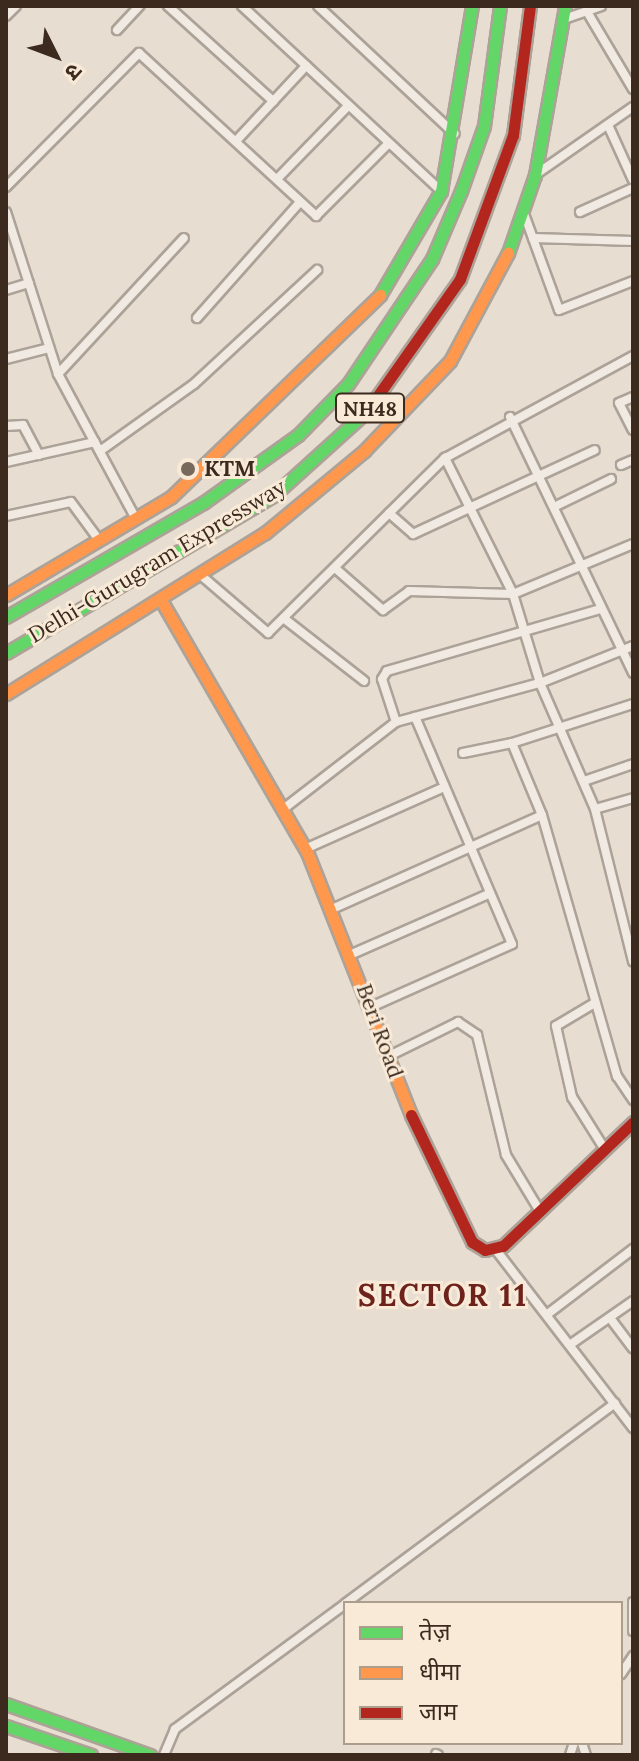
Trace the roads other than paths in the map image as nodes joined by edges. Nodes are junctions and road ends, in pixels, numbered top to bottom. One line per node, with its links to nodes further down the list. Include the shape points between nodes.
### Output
1 (16, 6): 12 (street)
2 (139, 6): 13 (street)
3 (168, 6): 16 (street)
4 (242, 6): 14 (street)
5 (318, 6): 20 (street)
6 (472, 6): 20 (main road)
7 (500, 6): 74 (main road, Delhi-Gurugram Expressway / NH48, via 484,126 461,191 424,272 348,384 298,435 203,503)
8 (530, 6): 79 (main road, Delhi-Gurugram Expressway / NH48, via 513,135 490,204 460,279 375,403 274,495)
9 (601, 6): 11 (street)
10 (564, 12): 11 (street); 25 (main road)
11 (589, 15): 15 (street)
12 (6, 16)
13 (117, 30)
14 (306, 66): 16 (street); 17 (street)
15 (633, 89)
16 (273, 101): 21 (street)
17 (348, 106): 22 (street); 26 (street)
18 (633, 107): 19 (street)
19 (608, 125): 24 (street); 25 (street)
20 (455, 134): 30 (main road)
21 (236, 141): 26 (street); 28 (street, via 139,53)
22 (389, 143): 30 (street); 31 (street, via 326,212 316,216)
23 (633, 156): 24 (street)
24 (625, 162): 27 (street)
25 (535, 175): 32 (main road)
26 (277, 179): 31 (street)
27 (633, 180)
28 (6, 187)
29 (633, 188): 33 (street)
30 (441, 191): 64 (main road, via 372,309 180,488)
31 (299, 203): 42 (street)
32 (523, 210): 36 (street); 69 (main road, via 481,313 450,361 364,451)
33 (580, 212)
34 (7, 217): 40 (street)
35 (184, 238): 46 (street)
36 (533, 238): 37 (street); 39 (street, via 559,310)
37 (633, 241)
38 (317, 270): 51 (street, via 194,384)
39 (633, 281)
40 (29, 283): 41 (street); 43 (street)
41 (6, 290)
42 (197, 318)
43 (49, 348): 45 (street); 46 (street)
44 (633, 356): 48 (street)
45 (6, 359)
46 (58, 374): 51 (street)
47 (633, 397): 50 (street, via 619,403)
48 (510, 417): 54 (street); 58 (street)
49 (6, 426): 53 (street, via 23,425)
50 (633, 430)
51 (97, 446): 53 (street); 64 (street)
52 (595, 450): 58 (street)
53 (39, 455): 56 (street)
54 (445, 458): 61 (street); 62 (street)
55 (633, 460): 57 (street)
56 (6, 462)
57 (621, 465)
58 (541, 475): 60 (street); 61 (street)
59 (611, 479): 60 (street)
60 (558, 505): 67 (street)
61 (471, 508): 62 (street, via 413,534); 70 (street)
62 (389, 513): 68 (street)
63 (6, 516): 65 (street, via 71,502)
64 (136, 519): 65 (main road)
65 (99, 540): 71 (main road)
66 (633, 544): 67 (street)
67 (581, 565): 70 (street); 73 (street)
68 (335, 568): 70 (street, via 378,609 409,591); 75 (street)
69 (203, 577): 72 (main road); 75 (street, via 265,632)
70 (513, 594): 76 (street)
71 (6, 595)
72 (162, 602): 83 (main road); 95 (main road, Beri Road)
73 (601, 609): 76 (street); 78 (street)
74 (6, 617)
75 (286, 620): 81 (street)
76 (524, 634): 82 (street); 86 (street, via 387,671 382,679)
77 (633, 646): 78 (street)
78 (622, 651): 80 (street); 82 (street)
79 (6, 653)
80 (633, 673)
81 (364, 681)
82 (540, 683): 85 (street); 87 (street)
83 (6, 694)
84 (633, 704): 87 (street)
85 (415, 717): 86 (street); 92 (street)
86 (396, 722): 95 (street)
87 (561, 728): 88 (street); 91 (street)
88 (512, 743): 89 (street); 96 (street)
89 (463, 753)
90 (633, 764): 91 (street)
91 (584, 781): 94 (street)
92 (440, 789): 97 (street); 98 (street)
93 (633, 798): 94 (street)
94 (595, 809): 101 (street)
95 (282, 810): 97 (main road, Beri Road)
96 (542, 815): 98 (street); 104 (street)
97 (305, 849): 100 (main road, Beri Road)
98 (471, 849): 99 (street); 100 (street)
99 (489, 894): 102 (street); 105 (street, via 510,946)
100 (332, 909): 102 (main road, Beri Road)
101 (628, 916): 103 (street)
102 (352, 954): 105 (main road, Beri Road)
103 (633, 961)
104 (593, 1004): 107 (street, via 617,1076); 109 (street, via 556,1026 572,1097)
105 (373, 1006): 106 (main road, Beri Road)
106 (389, 1056): 110 (street, via 458,1022 477,1035 504,1147); 112 (main road, Beri Road, via 472,1242)
107 (633, 1100)
108 (633, 1122): 109 (main road)
109 (604, 1148): 110 (main road)
110 (538, 1208): 112 (main road)
111 (633, 1249): 114 (street)
112 (496, 1250): 114 (street, Beri Road)
113 (633, 1301): 115 (street)
114 (549, 1313): 116 (street, Beri Road)
115 (610, 1318): 116 (street); 117 (street)
116 (571, 1344): 118 (street, Beri Road)
117 (633, 1348)
118 (615, 1403): 119 (street, Beri Road); 120 (street)
119 (633, 1428)
120 (349, 1601)
121 (633, 1602): 123 (street)
122 (343, 1605): 128 (street, via 175,1729)
123 (633, 1631)
124 (6, 1704): 127 (main road)
125 (6, 1726): 126 (main road)
126 (91, 1755)
127 (150, 1755)
128 (164, 1755)

